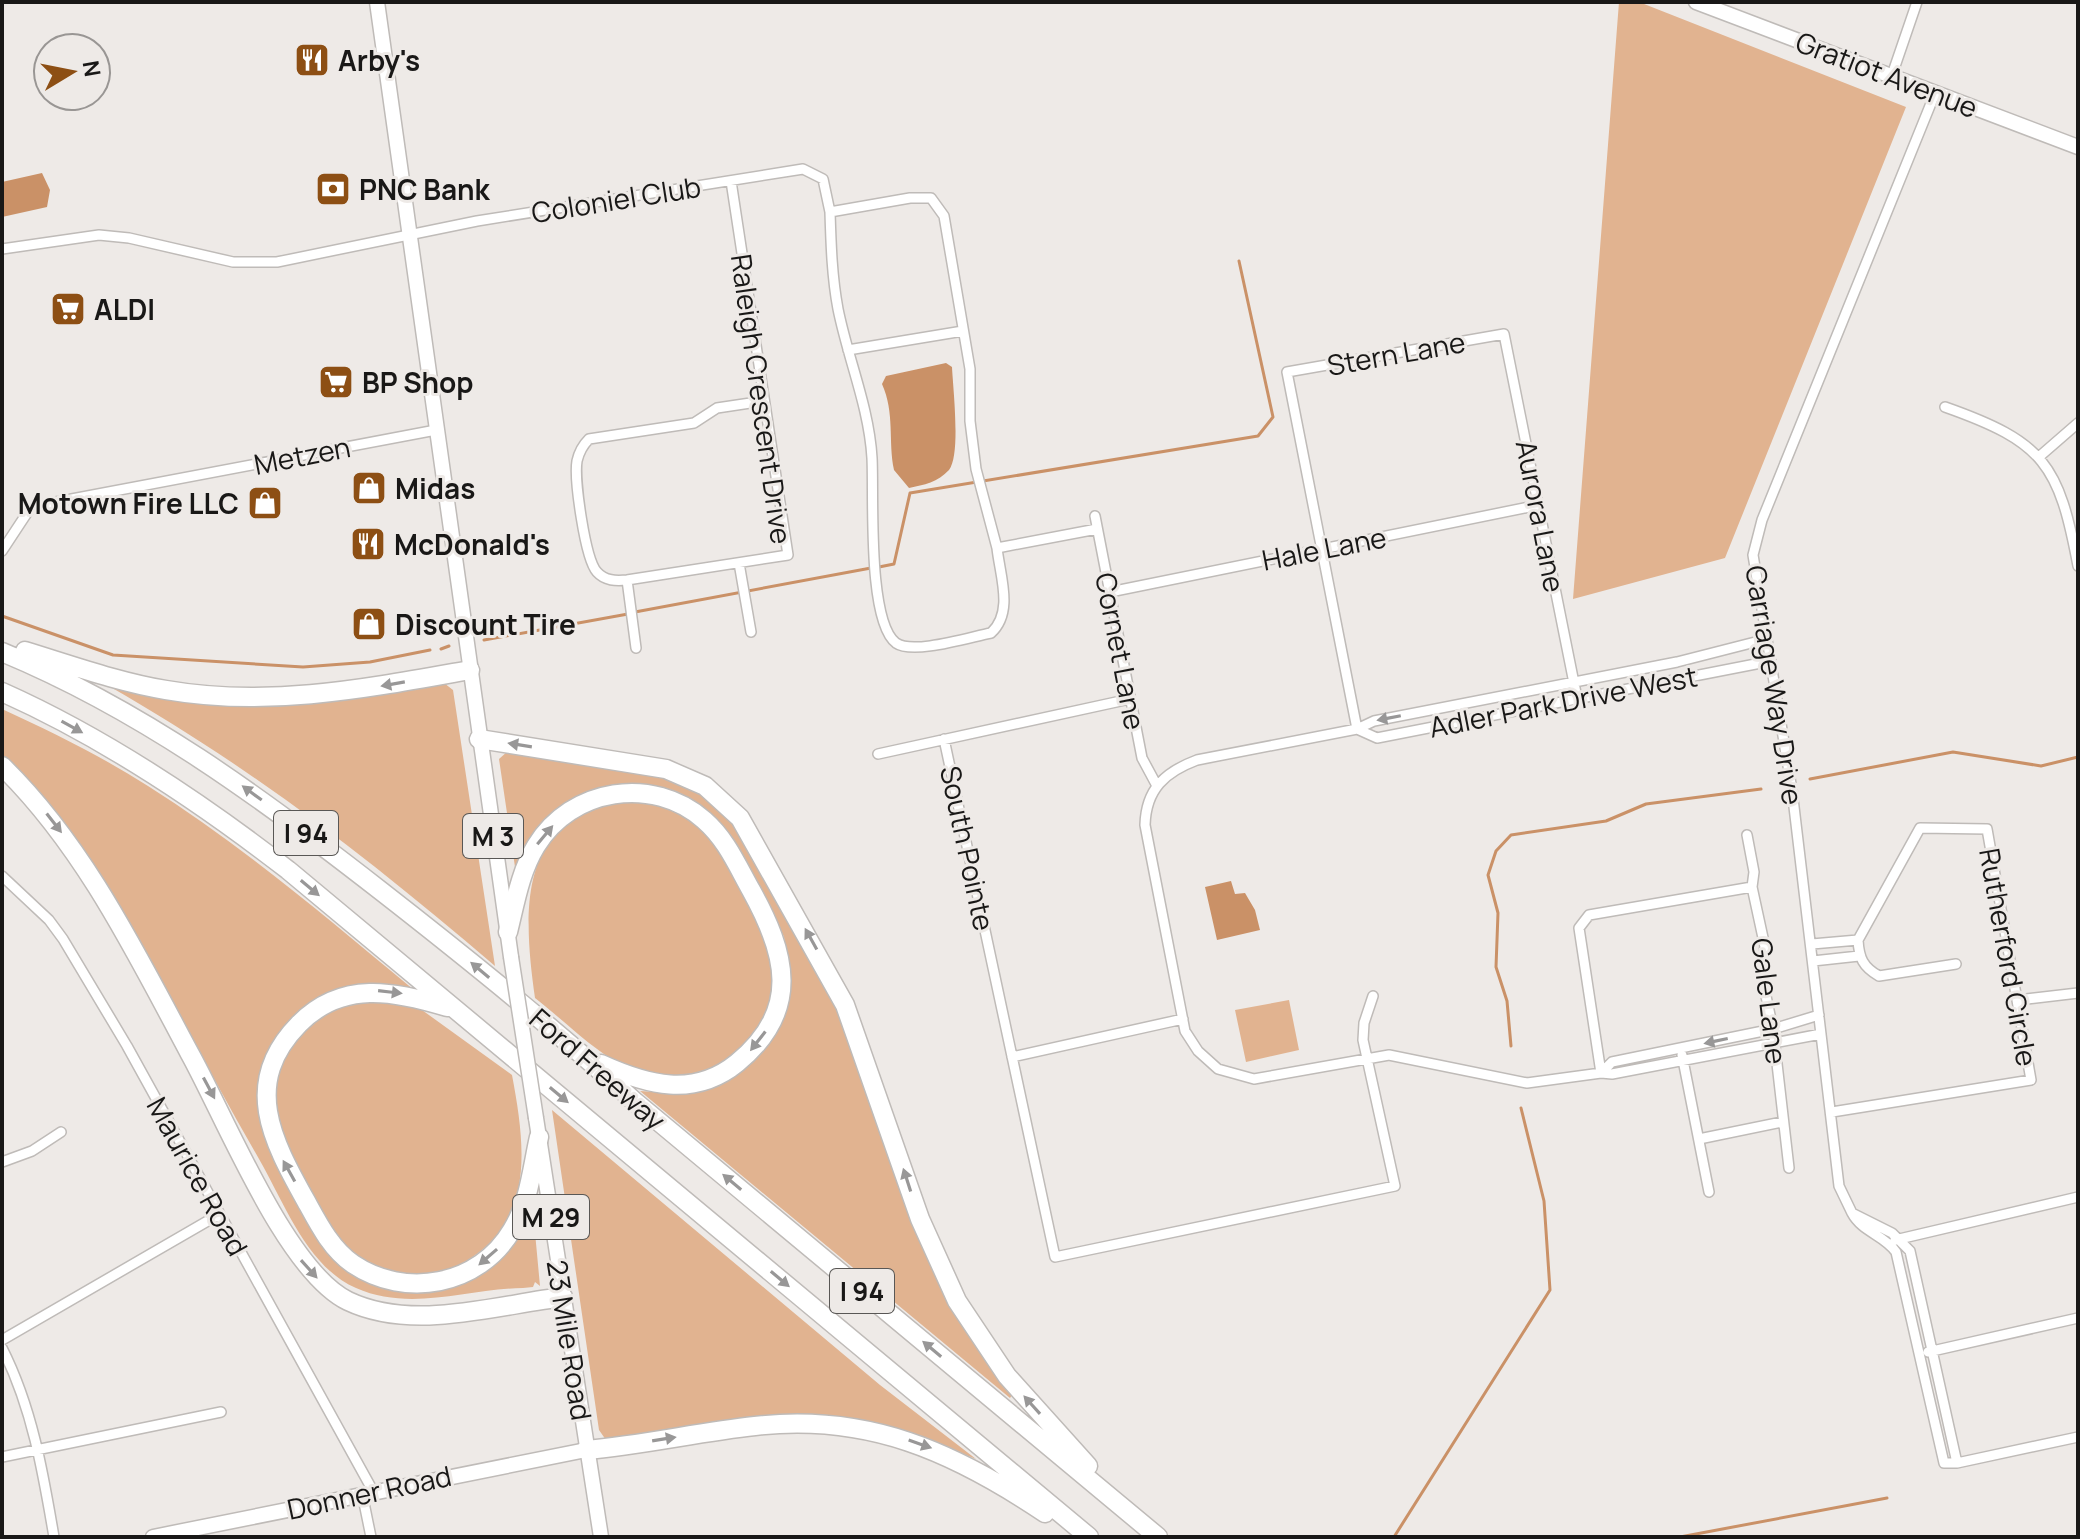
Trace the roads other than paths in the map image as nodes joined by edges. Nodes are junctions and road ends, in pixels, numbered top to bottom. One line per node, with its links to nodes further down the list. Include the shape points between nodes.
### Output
1 (377, 2): 9 (main road, 23 Mile Road / M 3)
2 (1696, 2): 4 (main road, Gratiot Avenue)
3 (1917, 2): 4 (street)
4 (1892, 75): 5 (main road, Gratiot Avenue)
5 (1936, 91): 6 (main road, Gratiot Avenue); 31 (street, Carriage Way Drive, via 1756,538 1753,572)
6 (2078, 147)
7 (731, 181): 8 (street, Coloniel Club, via 803,169 814,172 823,179); 9 (street, Coloniel Club); 14 (street, Raleigh Crescent Drive)
8 (830, 212): 11 (street, via 931,198 944,216); 13 (street, via 832,265)
9 (408, 236): 10 (street, Coloniel Club, via 263,263 99,235); 17 (main road, 23 Mile Road / M 3)
10 (2, 249)
11 (963, 331): 13 (street); 24 (street, via 976,469)
12 (1504, 334): 19 (street, Aurora Lane); 22 (street, Stern Lane, via 1287,372)
13 (848, 350): 24 (street, via 872,457 872,546 886,629 895,642 910,648 991,633 1001,624 1005,609)
14 (764, 401): 26 (street, Raleigh Crescent Drive, via 788,555); 28 (street, via 717,408 694,423 589,439 583,445 577,468 589,557 604,577)
15 (1945, 407): 18 (street, via 2005,431)
16 (2078, 423): 18 (street)
17 (436, 430): 25 (street, Metzen, via 40,505 29,510); 36 (main road, 23 Mile Road / M 3)
18 (2040, 456): 23 (street, via 2064,499)
19 (1539, 505): 22 (street, Hale Lane); 37 (street, Aurora Lane)
20 (1095, 516): 21 (street, Cornet Lane)
21 (1097, 529): 24 (street); 29 (street, Cornet Lane)
22 (1324, 547): 29 (street, Hale Lane); 41 (street)
23 (2076, 547): 27 (street)
24 (997, 548)
25 (2, 551)
26 (739, 563): 28 (street, Raleigh Crescent Drive); 30 (street)
27 (2078, 566)
28 (627, 580): 33 (street)
29 (1110, 592): 40 (street, Cornet Lane)
30 (751, 632)
31 (1767, 639): 35 (street, Carriage Way Drive); 37 (street, Adler Park Drive West)
32 (2, 645): 36 (highway, one-way to 32, via 343,692 245,698 142,685)
33 (636, 648)
34 (2, 652): 66 (highway, Ford Freeway / I 94, one-way to 34, via 249,790 125,712)
35 (1771, 661): 39 (street, Adler Park Drive West); 52 (street, Carriage Way Drive)
36 (470, 670): 42 (main road, 23 Mile Road / M 3)
37 (1574, 683): 39 (street, Aurora Lane); 41 (street, Adler Park Drive West, one-way to 41, via 1374,721)
38 (2, 692): 59 (highway, Ford Freeway / I 94, one-way to 59, via 108,746 202,806)
39 (1577, 698): 41 (street, Adler Park Drive West, via 1377,738)
40 (1130, 699): 43 (street); 46 (street, Cornet Lane, via 1142,758)
41 (1357, 729): 46 (street, Adler Park Drive West, via 1197,760)
42 (479, 739): 50 (main road, 23 Mile Road / M 3); 96 (highway, one-way to 42, via 1028,1402 972,1328 931,1249 845,1005 740,818 705,786 666,769)
43 (944, 739): 44 (street); 67 (street, South Pointe)
44 (878, 754)
45 (2, 766): 83 (highway, one-way to 83, via 47,813 82,863 191,1054 287,1238 322,1284 363,1306 403,1314)
46 (1156, 784): 61 (street, via 1145,825)
47 (1747, 835): 49 (street, Gale Lane)
48 (2, 876): 81 (street, Maurice Road, via 63,939)
49 (1752, 887): 62 (street, Gale Lane, via 1765,947 1760,968); 70 (street, via 1589,915 1579,928)
50 (508, 932): 66 (highway, one-way to 66, via 536,846 560,818 587,801 617,793 663,796 691,810 723,841 778,942 781,987 766,1031 734,1065 685,1085 647,1083); 72 (main road, 23 Mile Road / M 3, bridge)
51 (1858, 940): 52 (street); 53 (street); 58 (street, Rutherford Circle, via 1920,828 1987,829)
52 (1812, 944): 54 (street, Carriage Way Drive)
53 (1859, 956): 54 (street); 55 (street, Rutherford Circle, via 1879,976)
54 (1813, 961): 60 (street, Carriage Way Drive)
55 (1956, 964)
56 (2078, 993): 58 (street)
57 (1373, 996): 68 (street, via 1364,1023)
58 (2018, 1000): 71 (street, Rutherford Circle, via 2031,1080)
59 (456, 1009): 75 (highway, one-way to 59, via 513,1230 491,1256 466,1273 433,1283 383,1279 340,1254 320,1226 277,1150 267,1116 268,1084 284,1043 312,1012 361,992 390,992); 102 (highway, Ford Freeway / I 94, one-way to 102)
60 (1819, 1015): 62 (street); 63 (street, Carriage Way Drive)
61 (1183, 1019): 67 (street); 68 (street, via 1198,1051 1218,1069 1254,1079)
62 (1773, 1029): 64 (street, Gale Lane); 65 (street, one-way to 65)
63 (1821, 1034): 64 (street); 71 (street, Carriage Way Drive)
64 (1775, 1040): 69 (street); 73 (street, Gale Lane)
65 (1680, 1048): 69 (street); 70 (street, via 1612,1062)
66 (583, 1055): 96 (highway, Ford Freeway / I 94, one-way to 66)
67 (1012, 1057): 68 (street, South Pointe, via 1055,1257 1395,1186)
68 (1367, 1059): 70 (street, via 1389,1055 1527,1083)
69 (1683, 1060): 70 (street); 76 (street)
70 (1601, 1073)
71 (1832, 1112): 82 (street, Carriage Way Drive, via 1839,1186 1852,1213)
72 (536, 1118): 75 (main road, 23 Mile Road / M 29)
73 (1782, 1122): 76 (street); 78 (street, Gale Lane)
74 (61, 1132): 77 (street)
75 (539, 1137): 83 (main road, 23 Mile Road / M 29)
76 (1699, 1139): 79 (street)
77 (2, 1162)
78 (1789, 1168)
79 (1709, 1192)
80 (2078, 1197): 82 (street)
81 (218, 1215): 85 (street); 95 (street, Maurice Road)
82 (1894, 1241): 87 (street, via 1910,1251); 88 (street)
83 (563, 1297): 91 (main road, 23 Mile Road / M 29)
84 (2078, 1318): 87 (street)
85 (2, 1340)
86 (2, 1348): 92 (street)
87 (1932, 1351): 88 (street); 94 (street)
88 (1920, 1354): 94 (street, via 1944,1463)
89 (221, 1412): 92 (street)
90 (2078, 1437): 94 (street)
91 (586, 1450): 95 (main road, Donner Road); 100 (main road, 23 Mile Road / M 29); 101 (highway, one-way to 101, via 757,1425 860,1429 929,1447 978,1470)
92 (39, 1451): 93 (street); 97 (street)
93 (2, 1457)
94 (1957, 1463)
95 (367, 1492): 98 (main road, Donner Road); 99 (street, Maurice Road)
96 (1142, 1524): 103 (highway, Ford Freeway / I 94)
97 (54, 1537)
98 (153, 1537)
99 (371, 1537)
100 (601, 1537)
101 (1081, 1537)
102 (1089, 1537)
103 (1158, 1537)

